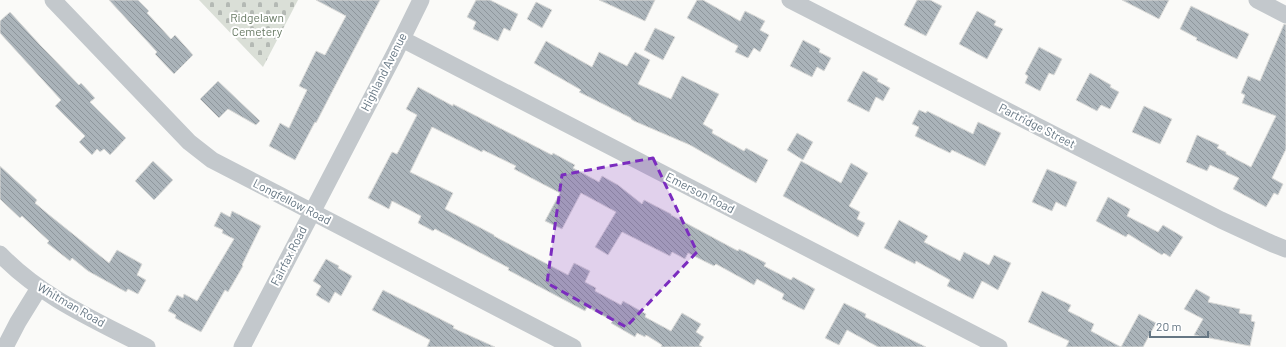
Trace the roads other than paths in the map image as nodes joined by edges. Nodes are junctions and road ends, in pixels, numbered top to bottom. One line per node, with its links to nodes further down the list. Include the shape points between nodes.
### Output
1 (53, 0): 9 (street, Longfellow Road, via 197,149 222,166)
2 (421, 0): 7 (street, Highland Avenue)
3 (790, 0): 5 (street, Partridge Street)
4 (1257, 0): 6 (street)
5 (809, 4): 10 (street, Partridge Street, via 1214,217)
6 (1286, 15)
7 (402, 39): 8 (street, Highland Avenue); 17 (street, Emerson Road)
8 (348, 144): 9 (street, Fairfax Road)
9 (312, 212): 15 (street, Fairfax Road); 16 (street, Longfellow Road)
10 (1286, 249)
11 (0, 254): 12 (street, Whitman Road)
12 (39, 288): 13 (street); 14 (street, Whitman Road, via 73,309)
13 (6, 347)
14 (147, 347)
15 (242, 347)
16 (573, 347)
17 (999, 347)

